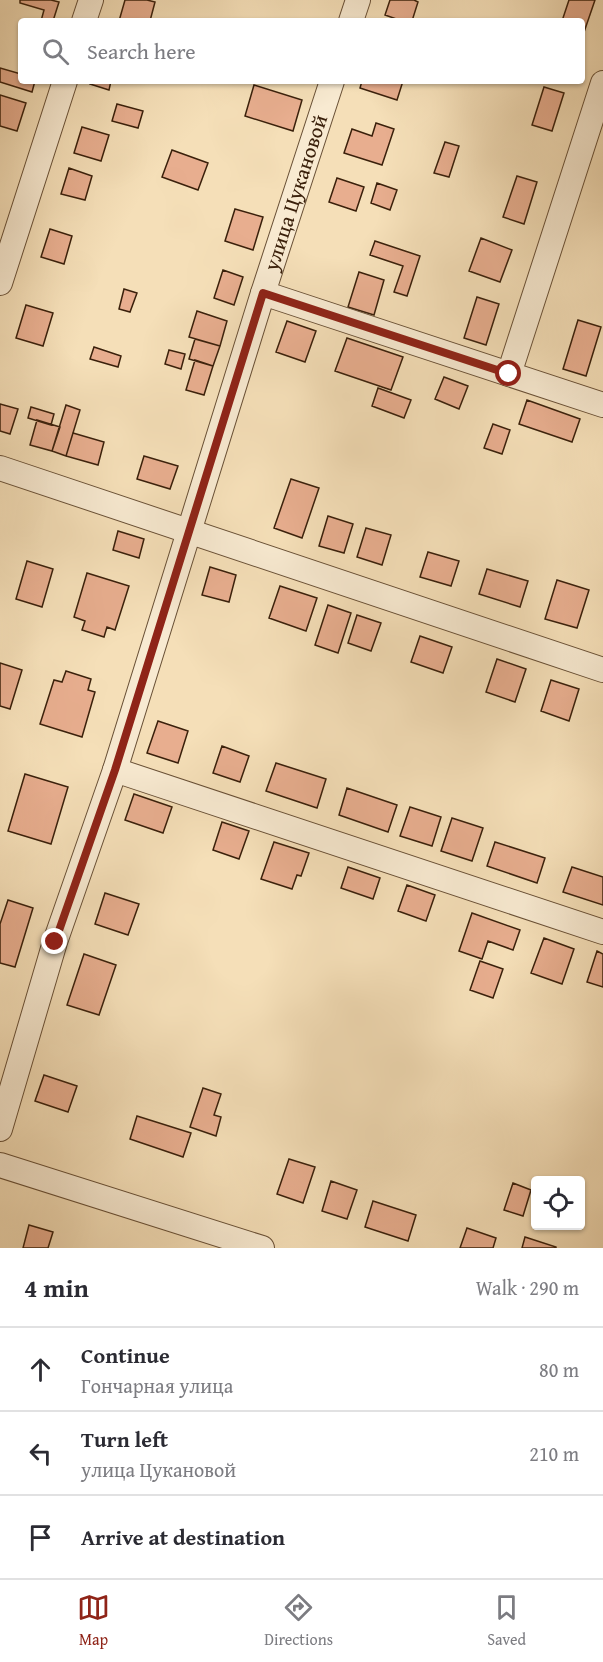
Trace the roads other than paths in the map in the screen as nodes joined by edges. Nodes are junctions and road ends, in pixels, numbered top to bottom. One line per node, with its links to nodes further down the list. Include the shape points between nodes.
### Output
1 (91, 0): 3 (street)
2 (358, 0): 4 (street)
3 (85, 18)
4 (352, 18)
5 (603, 83): 10 (street)
6 (64, 84): 8 (street)
7 (331, 84): 9 (street, улица Цукановой)
8 (0, 282)
9 (263, 293): 10 (street); 13 (street, улица Цукановой)
10 (509, 374): 11 (street)
11 (603, 405)
12 (0, 468): 13 (street)
13 (189, 530): 14 (street); 15 (street, улица Цукановой)
14 (603, 670)
15 (115, 770): 16 (street); 17 (street, улица Цукановой, via 55,942)
16 (603, 932)
17 (0, 1129)
18 (0, 1165): 19 (street)
19 (262, 1248)

